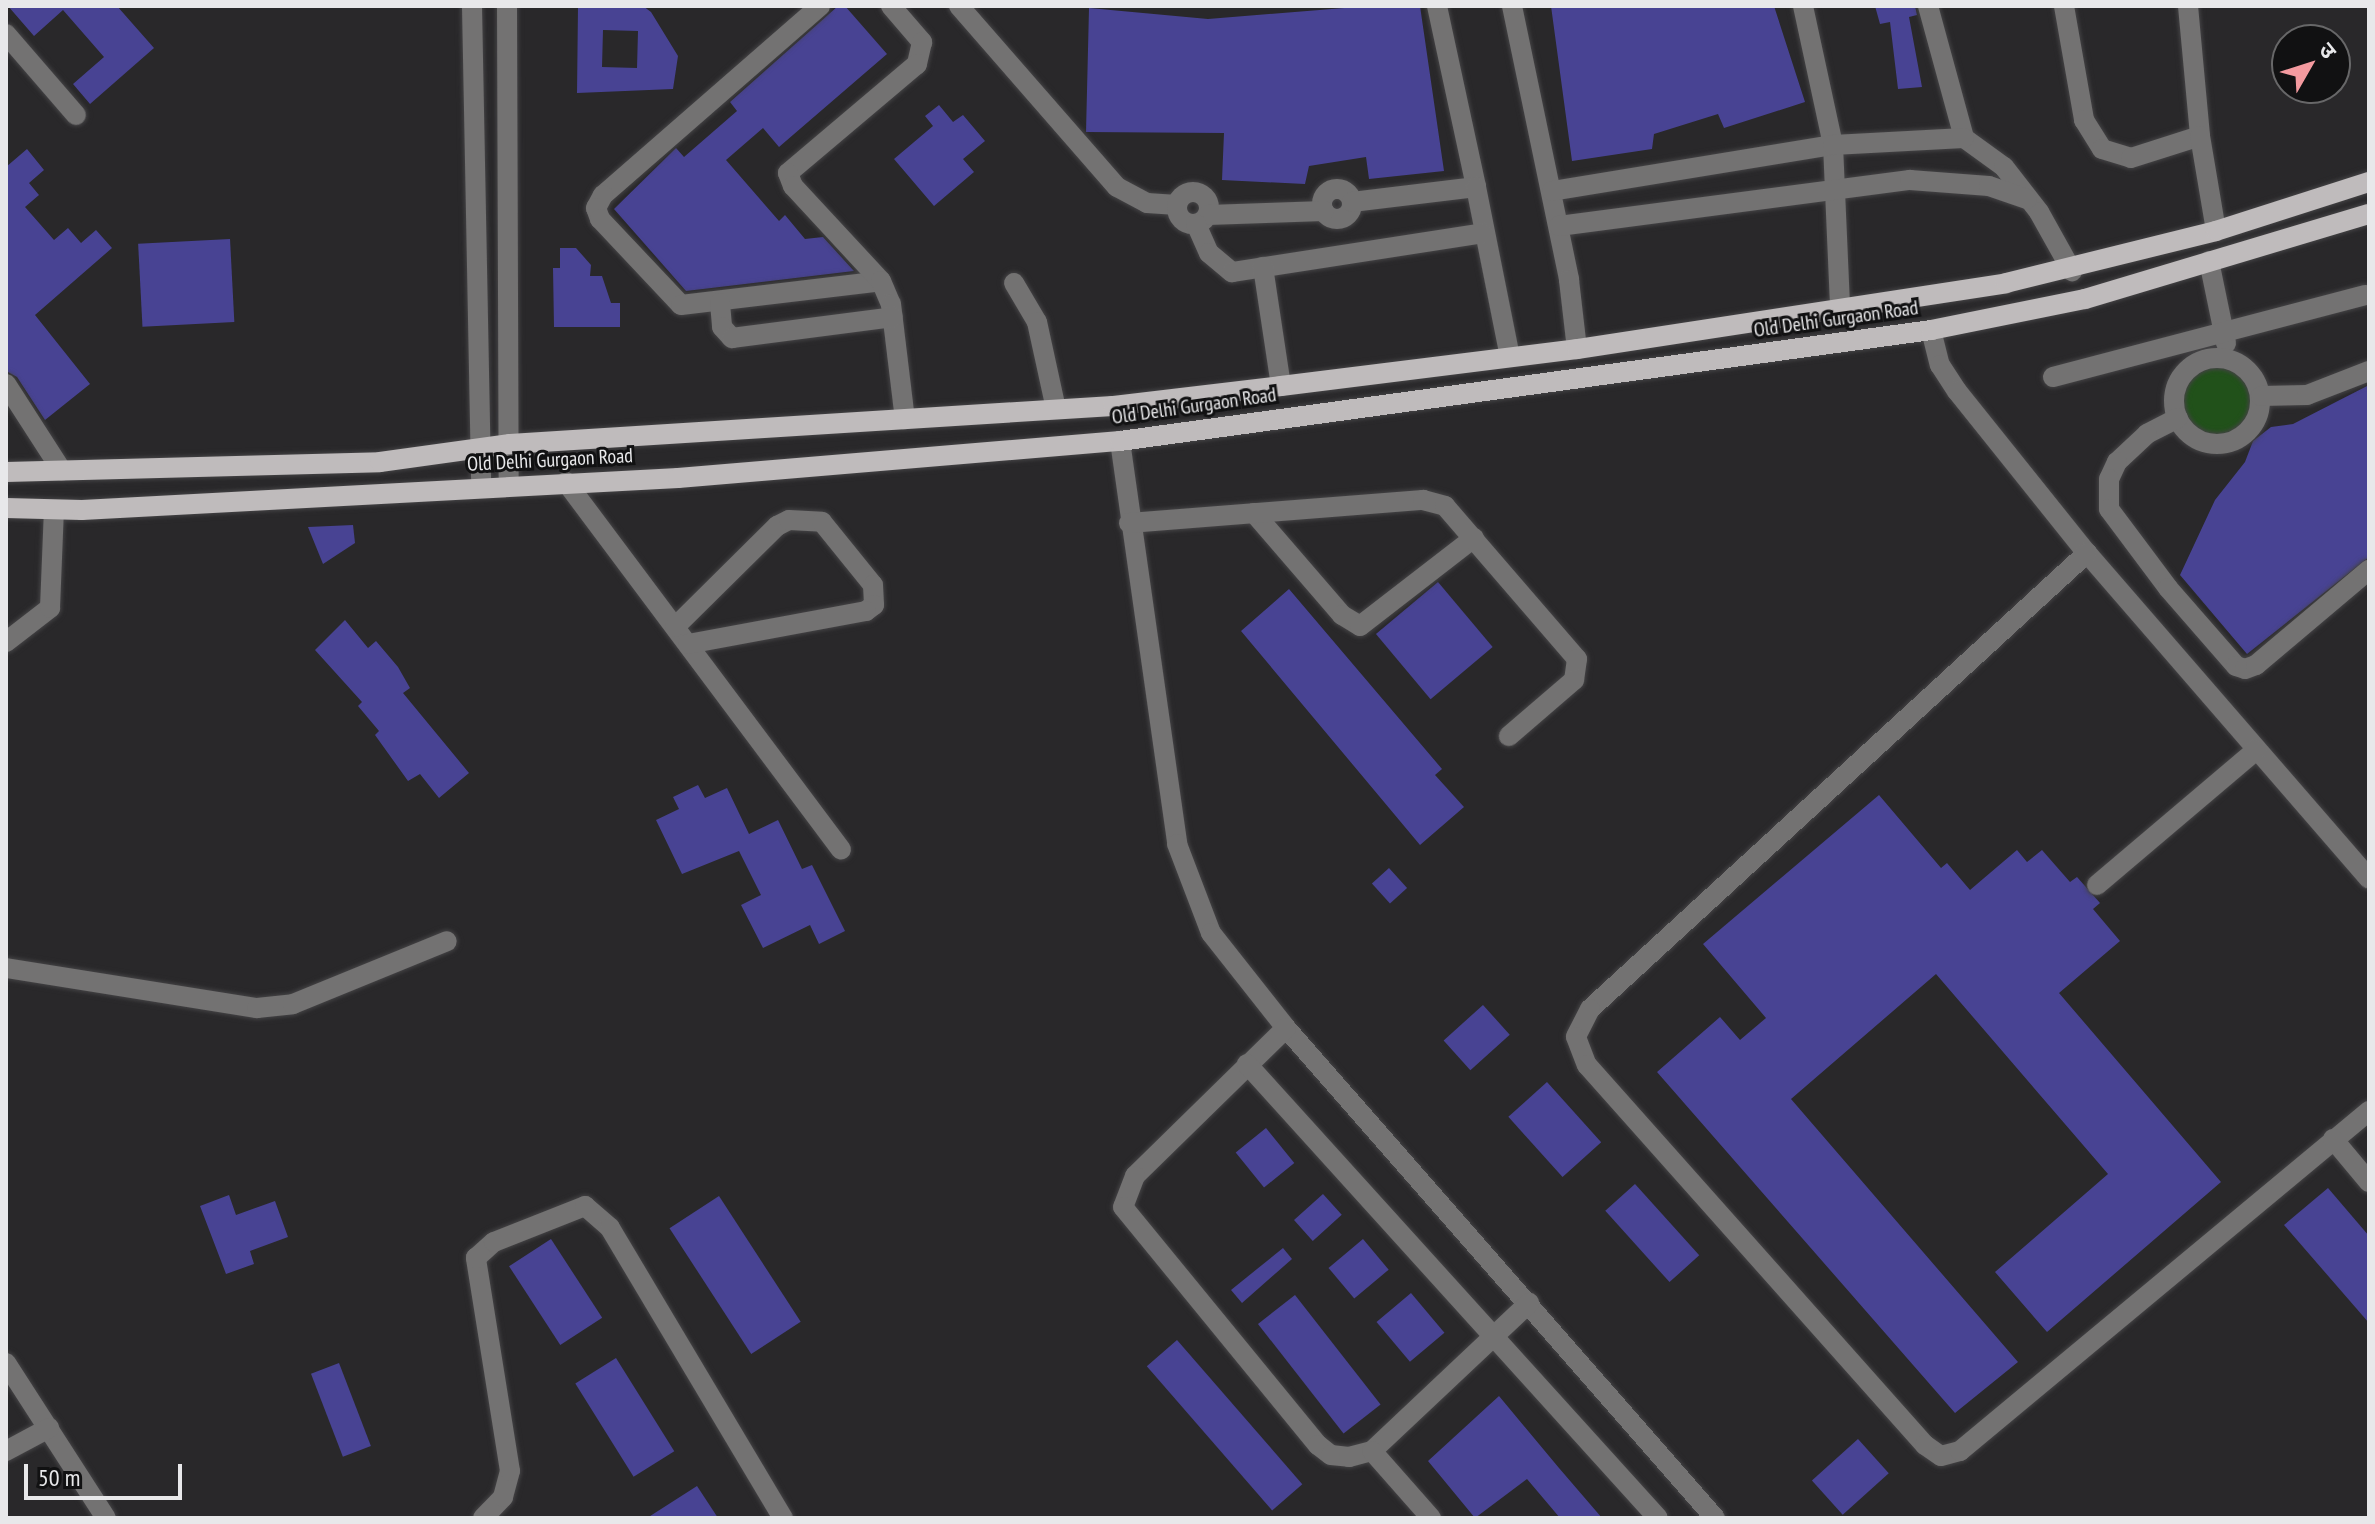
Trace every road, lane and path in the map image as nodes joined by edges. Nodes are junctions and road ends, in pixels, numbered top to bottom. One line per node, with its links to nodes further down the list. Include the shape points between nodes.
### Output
1 (472, 6): 53 (street)
2 (507, 6): 52 (street)
3 (820, 6): 34 (street, via 597,201 600,219 675,303)
4 (891, 6): 30 (street, via 922,42 917,64 788,173 793,186)
5 (959, 6): 23 (street, via 1117,187 1147,203 1177,205 1182,220)
6 (1437, 6): 18 (street)
7 (1512, 6): 20 (street)
8 (1803, 6): 16 (street)
9 (1928, 6): 15 (street)
10 (2064, 6): 14 (street, via 2084,120 2102,149 2131,158)
11 (2188, 6): 14 (street)
12 (6, 34): 13 (street)
13 (76, 115)
14 (2200, 136): 25 (street)
15 (1964, 138): 16 (street); 21 (street, via 2004,167)
16 (1833, 145): 19 (street); 20 (street)
17 (2369, 182): 25 (main road, Old Delhi Gurgaon Road)
18 (1476, 187): 23 (street, via 1352,202 1344,218 1333,219 1324,211); 26 (street)
19 (1832, 187): 21 (street, via 1950,181 1989,186); 24 (street); 35 (street)
20 (1552, 191): 24 (street)
21 (2027, 199): 29 (street)
22 (2369, 214): 27 (main road, Old Delhi Gurgaon Road)
23 (1202, 219): 28 (street, via 1220,265 1232,272)
24 (1559, 226): 40 (street)
25 (2216, 231): 29 (main road, Old Delhi Gurgaon Road)
26 (1483, 233): 28 (street); 41 (street)
27 (2209, 261): 36 (main road, Old Delhi Gurgaon Road, via 2085,299); 39 (street)
28 (1263, 267): 46 (street)
29 (2072, 271): 32 (main road, Old Delhi Gurgaon Road)
30 (881, 281): 34 (street); 37 (street)
31 (1014, 283): 48 (street, via 1037,322)
32 (2006, 283): 35 (main road, Old Delhi Gurgaon Road); 36 (main road)
33 (2365, 295): 39 (street)
34 (720, 303): 37 (street, via 722,327 732,338)
35 (1840, 308): 40 (main road, Old Delhi Gurgaon Road)
36 (2012, 314): 38 (main road, Old Delhi Gurgaon Road)
37 (893, 317): 50 (street)
38 (1931, 330): 51 (main road, Old Delhi Gurgaon Road); 64 (street, via 1947,377)
39 (2225, 333): 42 (street); 44 (street)
40 (1577, 349): 41 (main road, Old Delhi Gurgaon Road)
41 (1510, 357): 46 (main road, Old Delhi Gurgaon Road)
42 (2228, 359): 47 (street, via 2255,380); 49 (street, via 2204,360 2184,373 2174,403)
43 (2369, 371): 47 (street, via 2307,395)
44 (2053, 377)
45 (6, 384): 54 (street)
46 (1281, 386): 48 (main road, Old Delhi Gurgaon Road)
47 (2261, 396): 49 (street, via 2253,426 2221,444 2204,442)
48 (1056, 409): 50 (main road, Old Delhi Gurgaon Road)
49 (2178, 418): 65 (street, via 2147,434 2117,462 2107,492 2109,509 2236,666 2256,665)
50 (905, 419): 52 (main road, Old Delhi Gurgaon Road)
51 (1120, 441): 56 (main road, Old Delhi Gurgaon Road, via 678,478); 62 (street)
52 (510, 444): 53 (main road, Old Delhi Gurgaon Road); 58 (street)
53 (477, 447): 54 (main road, Old Delhi Gurgaon Road, via 380,462); 57 (street)
54 (62, 471): 55 (main road, Old Delhi Gurgaon Road)
55 (6, 472)
56 (566, 482): 58 (main road, Old Delhi Gurgaon Road); 66 (street)
57 (481, 486): 58 (main road, Old Delhi Gurgaon Road); 60 (main road, Old Delhi Gurgaon Road)
58 (509, 486)
59 (6, 508): 60 (main road, Old Delhi Gurgaon Road)
60 (54, 510): 67 (street, via 50,608)
61 (1254, 513): 62 (street); 63 (street, via 1423,500 1445,506); 63 (street, via 1342,615 1360,626)
62 (1129, 523): 76 (street, via 1177,844 1211,933)
63 (1474, 538): 69 (street, via 1570,648 1579,669 1574,680)
64 (2087, 553): 70 (street); 79 (street, via 1590,1009 1576,1037 1608,1088 1925,1445 1941,1456 1960,1451)
65 (2369, 570)
66 (675, 627): 68 (street); 68 (street, via 789,520 822,522 873,585 874,605 866,611)
67 (6, 642)
68 (688, 644): 71 (street)
69 (1509, 736)
70 (2256, 750): 72 (street); 73 (street)
71 (841, 850)
72 (2369, 879)
73 (2097, 885)
74 (447, 941): 75 (street, via 293,1004 257,1008)
75 (6, 968)
76 (1286, 1028): 77 (street); 81 (street)
77 (1247, 1064): 82 (street); 86 (street, via 1135,1176 1123,1207 1318,1445 1331,1455)
78 (2369, 1111): 79 (street)
79 (2333, 1139): 80 (street)
80 (2369, 1182)
81 (1529, 1303): 82 (street); 92 (street)
82 (1496, 1335): 86 (street); 91 (street)
83 (6, 1363): 84 (street)
84 (49, 1428): 85 (street); 87 (street)
85 (6, 1451)
86 (1372, 1451): 90 (street)
87 (106, 1518)
88 (483, 1518): 89 (street, via 503,1497 510,1471 476,1258 494,1242 585,1206 619,1241)
89 (783, 1518)
90 (1431, 1518)
91 (1658, 1518)
92 (1715, 1518)

